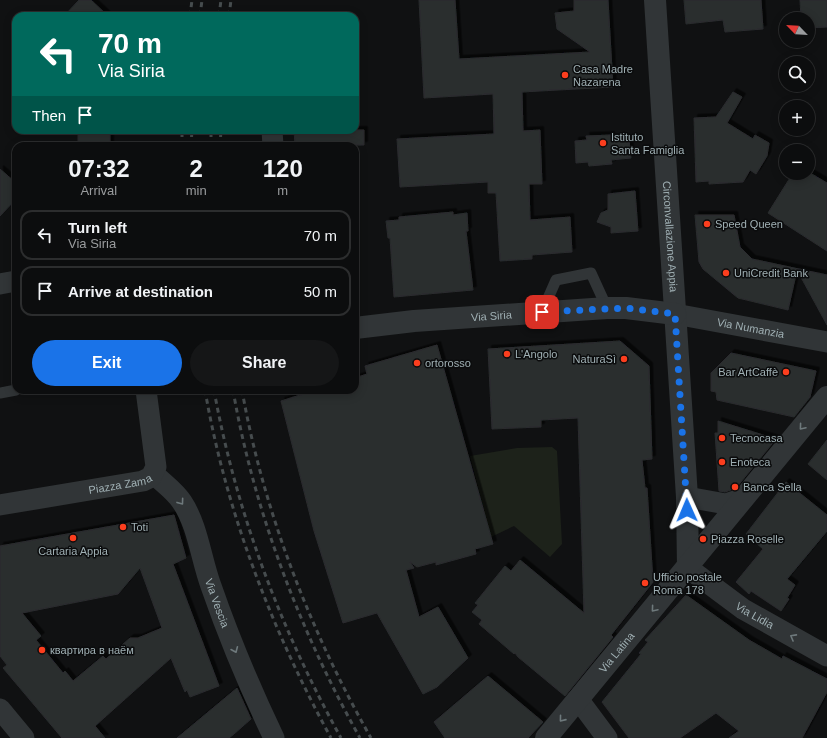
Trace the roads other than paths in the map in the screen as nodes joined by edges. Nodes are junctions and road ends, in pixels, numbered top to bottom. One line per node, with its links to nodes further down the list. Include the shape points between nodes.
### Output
1 (655, 0): 6 (street, Circonvallazione Appia)
2 (12, 282): 3 (street)
3 (0, 284)
4 (607, 308): 5 (street, Via Siria); 5 (lane, via 591,273 556,280); 6 (street, Via Siria)
5 (542, 312): 7 (street, Via Siria)
6 (675, 314): 8 (street, Via Numanzia); 14 (street, Circonvallazione Appia)
7 (359, 327)
8 (827, 342)
9 (12, 391): 10 (lane)
10 (0, 393)
11 (147, 394): 13 (street, Piazza Zama, via 155,451)
12 (827, 397): 15 (street, one-way to 15)
13 (154, 474): 16 (street, Piazza Zama, via 144,481); 22 (street, Via Vescia, one-way to 22, via 182,501 188,514 228,633)
14 (687, 497): 15 (street, via 726,504); 17 (street)
15 (744, 498): 17 (street)
16 (0, 505)
17 (688, 568): 18 (street, Via Lidia, one-way to 17, via 743,609); 19 (street, Via Latina, one-way to 19)
18 (827, 656)
19 (578, 699): 23 (street, Via Latina, one-way to 23); 24 (street)
20 (0, 709): 21 (street)
21 (24, 738)
22 (274, 738)
23 (546, 738)
24 (607, 738)

